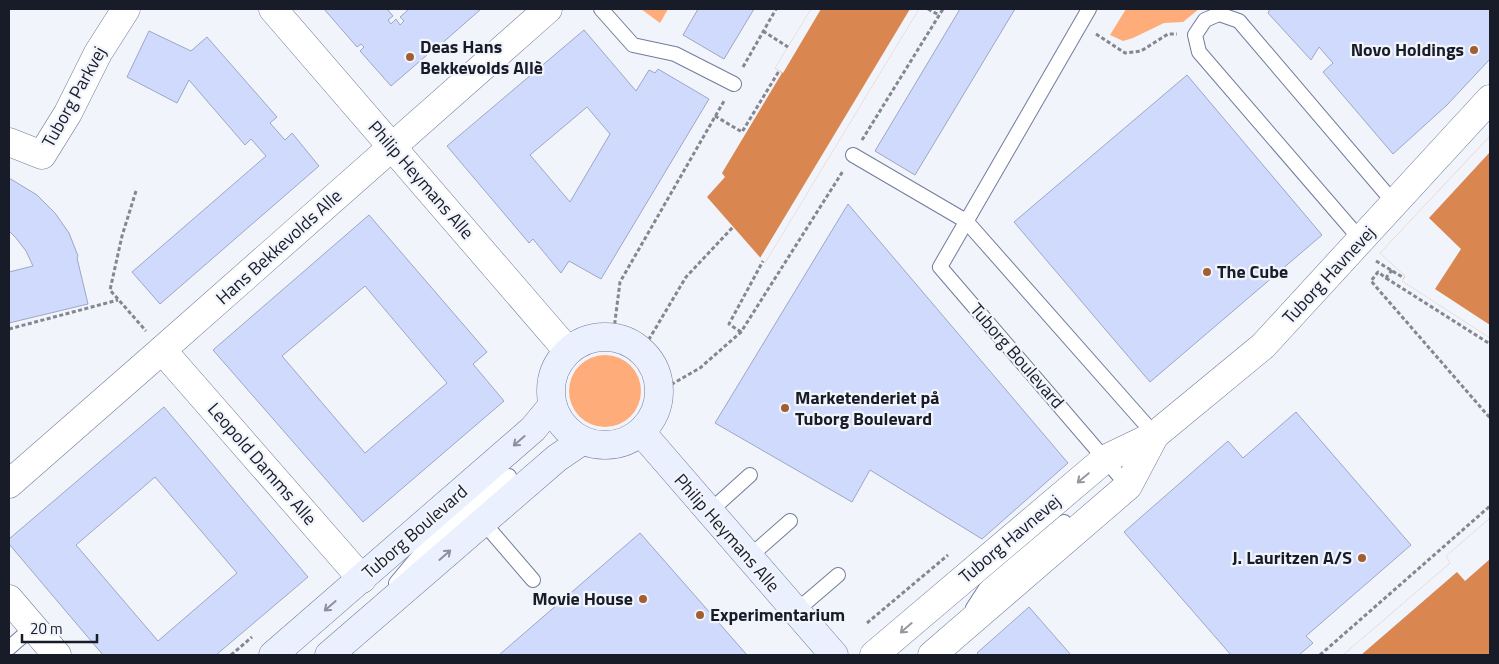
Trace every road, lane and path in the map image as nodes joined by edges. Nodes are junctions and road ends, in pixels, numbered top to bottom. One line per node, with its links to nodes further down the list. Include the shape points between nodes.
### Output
1 (126, 9): 18 (street, Tuborg Parkvej, via 42,155)
2 (273, 9): 19 (street, Philip Heymans Alle)
3 (548, 9): 19 (street, Hans Bekkevolds Alle)
4 (601, 9): 15 (lane, via 633,45 675,54)
5 (776, 9): 11 (path)
6 (928, 9): 9 (path)
7 (943, 9): 9 (path)
8 (1089, 9): 10 (lane, Tuborg Boulevard)
9 (939, 15): 20 (path)
10 (1080, 23): 12 (path, via 1125,52 1141,51 1168,34); 23 (lane, Tuborg Boulevard)
11 (763, 31): 13 (path); 15 (path)
12 (1195, 35): 22 (lane, via 1205,20 1219,14 1238,21); 25 (lane, via 1199,52)
13 (788, 47)
14 (779, 71): 17 (path, via 742,132)
15 (734, 84): 17 (path)
16 (1490, 99): 22 (street, Tuborg Havnevej)
17 (715, 116): 32 (path, via 620,282)
18 (9, 142)
19 (392, 146): 33 (street, Hans Bekkevolds Alle); 35 (street, Philip Heymans Alle)
20 (853, 155): 23 (lane); 31 (path)
21 (136, 191): 29 (path, via 110,290)
22 (1395, 204): 25 (street, Tuborg Havnevej)
23 (966, 221): 41 (lane); 43 (lane, Tuborg Boulevard, via 940,266)
24 (734, 227): 36 (path, via 686,277)
25 (1361, 240): 41 (street, Tuborg Havnevej, via 1263,346)
26 (763, 261): 31 (path, via 729,324)
27 (1386, 278): 28 (path, via 1392,270); 34 (path); 39 (path, via 1378,272 1371,281)
28 (1404, 278)
29 (118, 300): 30 (path); 33 (path)
30 (9, 329)
31 (742, 332): 37 (path, via 700,368)
32 (612, 337): 35 (street, via 596,337); 36 (street)
33 (155, 342): 46 (street, Hans Bekkevolds Alle); 57 (street, Leopold Damms Alle)
34 (1490, 344)
35 (568, 351): 38 (street, via 552,376)
36 (642, 351): 37 (street, via 652,362)
37 (660, 391): 40 (street, via 658,406)
38 (552, 406): 42 (street, via 569,432); 57 (street, Tuborg Boulevard, one-way to 57, via 533,430)
39 (1490, 418)
40 (641, 432): 42 (street, via 612,446); 49 (street, Philip Heymans Alle)
41 (1155, 435): 43 (street, Tuborg Havnevej); 47 (street, Tuborg Havnevej)
42 (582, 441): 51 (street, Tuborg Boulevard, via 557,458)
43 (1105, 459): 47 (lane, Tuborg Boulevard); 61 (street, Tuborg Havnevej, one-way to 61)
44 (750, 475): 49 (lane)
45 (509, 476): 53 (lane)
46 (9, 484)
47 (1128, 486): 66 (street, Tuborg Havnevej)
48 (1490, 506): 74 (path)
49 (709, 512): 55 (street, Philip Heymans Alle)
50 (790, 521): 55 (lane)
51 (483, 522): 58 (lane); 65 (street, Tuborg Boulevard, one-way to 51)
52 (1064, 522): 59 (lane)
53 (421, 552): 57 (lane); 65 (lane)
54 (952, 552): 63 (path)
55 (749, 558): 62 (street, Philip Heymans Alle)
56 (838, 575): 62 (lane)
57 (362, 579): 69 (street, Tuborg Boulevard, one-way to 69)
58 (533, 580)
59 (986, 588): 61 (lane); 66 (lane)
60 (9, 600): 64 (street)
61 (931, 606): 72 (street, Tuborg Havnevej, one-way to 72)
62 (796, 611): 71 (street, Philip Heymans Alle)
63 (867, 623)
64 (33, 627): 67 (lane); 68 (street)
65 (360, 628): 70 (street, Tuborg Boulevard)
66 (956, 634): 73 (street, Tuborg Havnevej)
67 (9, 648)
68 (57, 655)
69 (274, 655)
70 (329, 655)
71 (834, 655)
72 (874, 655)
73 (932, 655)
74 (1320, 655)

